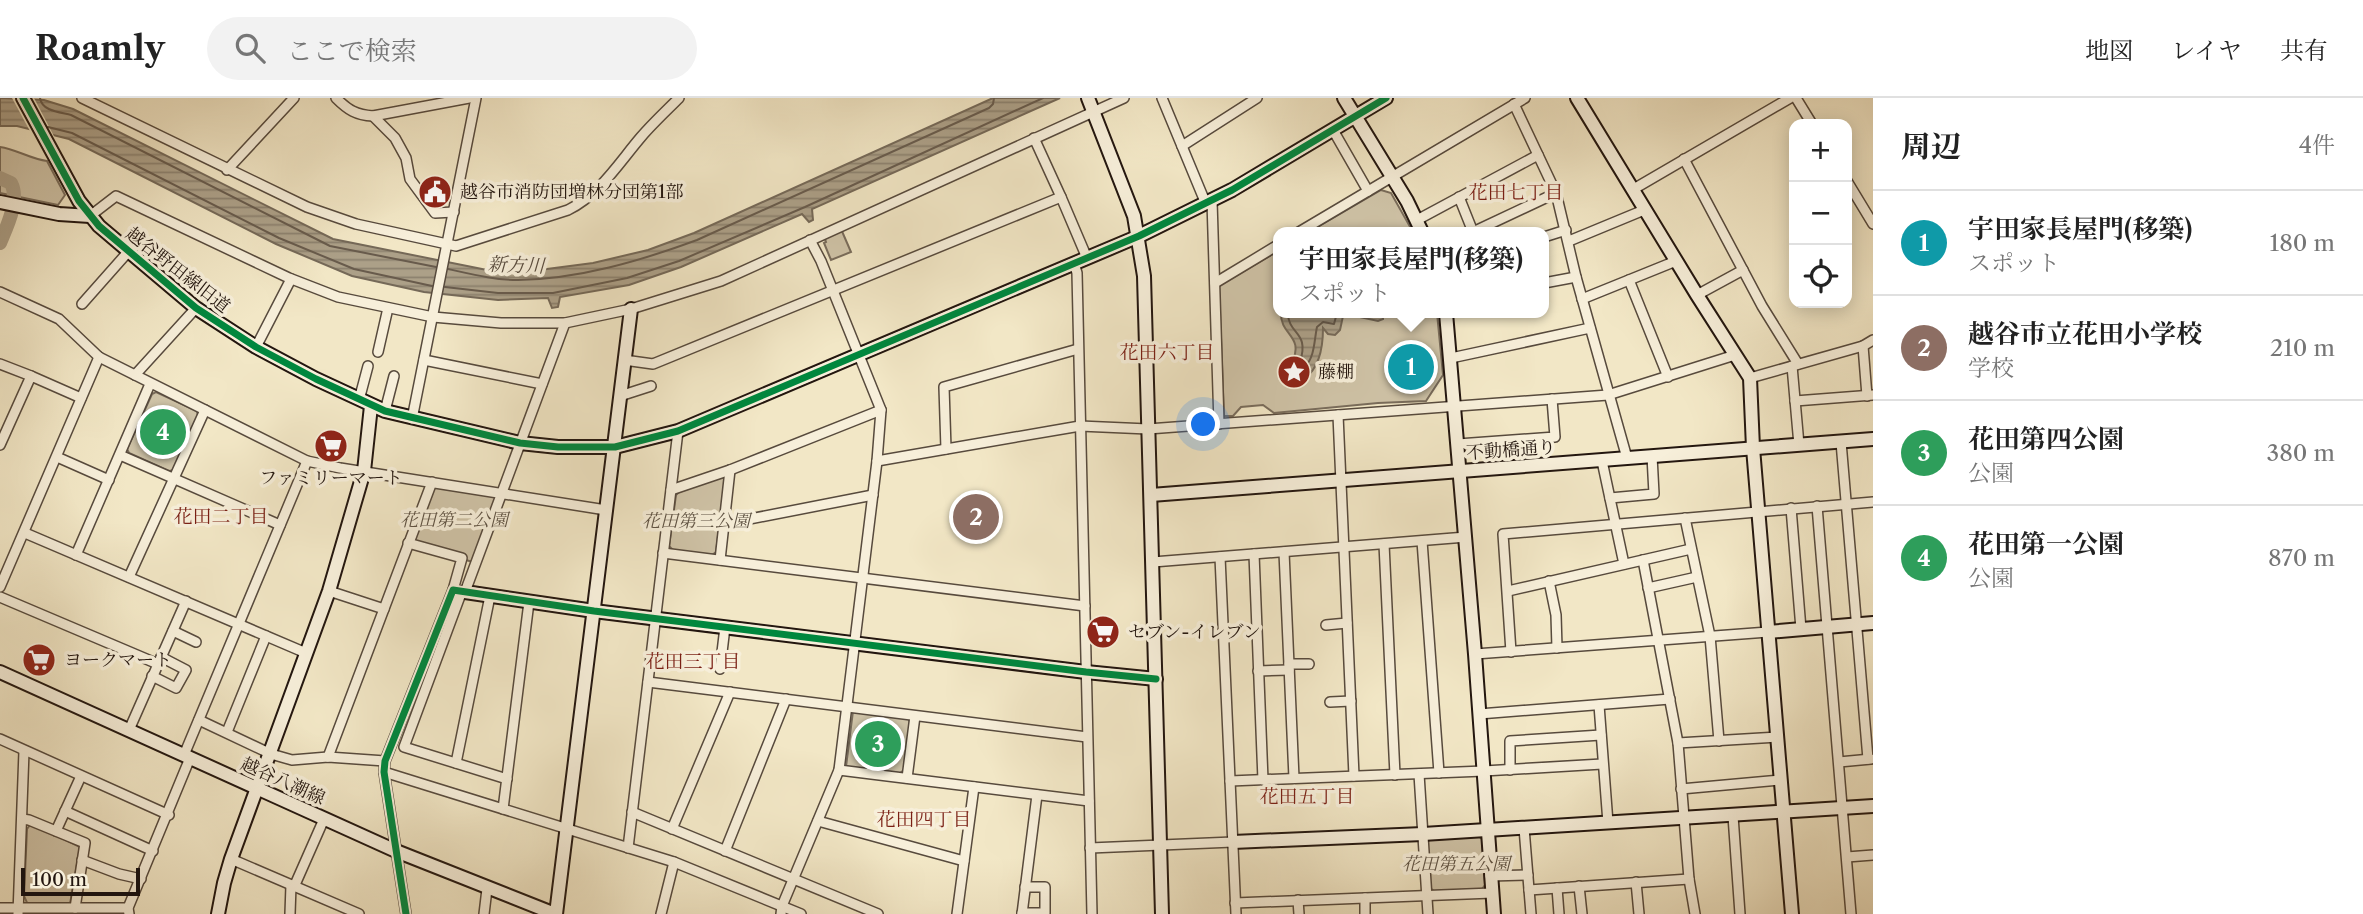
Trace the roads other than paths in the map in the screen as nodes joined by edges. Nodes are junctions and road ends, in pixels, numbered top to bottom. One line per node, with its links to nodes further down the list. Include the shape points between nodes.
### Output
1 (23, 98): 40 (street, 越谷野田線旧道)
2 (82, 98): 28 (street)
3 (294, 98): 28 (street)
4 (336, 98): 20 (street, via 350,112)
5 (469, 98): 20 (street)
6 (476, 98): 39 (street)
7 (678, 98): 51 (street, via 582,203 456,246)
8 (1088, 98): 19 (street)
9 (1124, 98): 19 (street)
10 (1162, 98): 25 (street)
11 (1257, 98): 25 (street)
12 (1344, 98): 21 (street)
13 (1386, 98): 21 (street, 越谷野田線旧道)
14 (1525, 98): 18 (street)
15 (1577, 98): 31 (street)
16 (1790, 98): 27 (street)
17 (1796, 98): 22 (street)
18 (1514, 104): 26 (street); 29 (street)
19 (1094, 111): 24 (street); 48 (street)
20 (373, 116): 39 (street, via 395,138 410,178 435,214)
21 (1355, 116): 23 (street, 越谷野田線旧道); 29 (street)
22 (1809, 119)
23 (1333, 130): 32 (street); 36 (street, 越谷野田線旧道)
24 (1034, 138): 34 (street); 49 (street)
25 (1182, 146): 36 (street)
26 (1538, 155): 33 (street); 35 (street)
27 (1684, 159): 31 (street); 57 (street)
28 (227, 170): 51 (street, via 307,208 356,225)
29 (1392, 177): 32 (street); 42 (street)
30 (1848, 182): 41 (street)
31 (1632, 190): 38 (street)
32 (1368, 191): 43 (street)
33 (1556, 193): 45 (street); 46 (street)
34 (1061, 197): 54 (street); 63 (street)
35 (1459, 197): 42 (street); 44 (street)
36 (1209, 202): 48 (street, 越谷野田線旧道); 62 (street)
37 (7, 204): 40 (street)
38 (1644, 210): 50 (street); 55 (street)
39 (454, 212): 51 (street)
40 (90, 216): 53 (street, 越谷野田線旧道); 59 (street, via 116,196)
41 (1873, 224)
42 (1419, 226)
43 (1307, 227)
44 (1471, 227)
45 (1484, 227)
46 (1566, 230): 47 (street); 50 (street)
47 (1549, 235)
48 (1139, 236): 54 (street, 越谷野田線旧道); 113 (street)
49 (810, 240): 63 (street); 70 (street, via 721,281)
50 (1569, 241): 58 (street)
51 (448, 244): 71 (street)
52 (1273, 248): 62 (street)
53 (128, 252): 67 (street); 68 (street, 越谷野田線旧道)
54 (1087, 258): 56 (street, 越谷野田線旧道)
55 (1676, 261): 60 (street); 65 (street)
56 (1074, 263): 78 (street); 80 (street, 越谷野田線旧道)
57 (1743, 270): 65 (street); 87 (street)
58 (1576, 277): 61 (street); 66 (street)
59 (291, 279): 69 (street, via 338,297); 77 (street)
60 (1629, 280): 66 (street); 92 (street)
61 (1549, 282)
62 (1215, 283): 111 (street)
63 (832, 291): 80 (street); 85 (street, via 653,364)
64 (0, 292): 82 (street, via 59,319)
65 (1697, 295): 81 (street)
66 (1582, 299): 74 (street)
67 (82, 304)
68 (195, 308): 77 (street, 越谷野田線旧道); 89 (street)
69 (388, 308): 71 (street); 79 (street)
70 (631, 309): 73 (street); 85 (street)
71 (433, 317): 73 (street); 84 (street)
72 (1447, 318): 83 (street)
73 (565, 323): 95 (street)
74 (1590, 328): 83 (street); 97 (street)
75 (1873, 340): 76 (street)
76 (1863, 346): 87 (street); 98 (street)
77 (256, 347): 102 (street, 越谷野田線旧道)
78 (1078, 349): 112 (street); 123 (street, via 944,387)
79 (378, 352)
80 (858, 354): 107 (street); 114 (street, 越谷野田線旧道)
81 (1735, 355): 92 (street); 93 (street)
82 (99, 357): 89 (street); 100 (street)
83 (1451, 358): 105 (street)
84 (424, 360): 95 (street); 110 (street)
85 (624, 360): 99 (street)
86 (0, 364): 90 (street)
87 (1795, 365): 93 (street); 103 (street)
88 (368, 366): 102 (street)
89 (135, 375): 94 (street)
90 (31, 376): 100 (street); 119 (street)
91 (394, 376): 108 (street)
92 (1668, 377): 97 (street)
93 (1750, 378): 122 (street)
94 (150, 384): 106 (street); 124 (street)
95 (542, 384): 117 (street)
96 (650, 386): 99 (street)
97 (1608, 395): 101 (street); 127 (street)
98 (1870, 395): 103 (street)
99 (620, 396): 121 (street)
100 (81, 398): 126 (street)
101 (1552, 399): 105 (street); 118 (street, via 1555,437)
102 (359, 400): 104 (street, 越谷野田線旧道)
103 (1795, 401): 120 (street)
104 (372, 406): 108 (street, 越谷野田線旧道); 132 (street)
105 (1455, 407): 109 (street); 118 (street)
106 (205, 410): 128 (street); 134 (street)
107 (881, 410): 129 (street); 131 (street)
108 (385, 411): 110 (street, 越谷野田線旧道)
109 (1338, 415): 111 (street); 136 (street)
110 (412, 419): 117 (street, 越谷野田線旧道)
111 (1219, 424): 113 (street)
112 (1080, 426): 113 (street); 123 (street); 182 (street)
113 (1149, 429): 141 (street)
114 (678, 431): 121 (street, 越谷野田線旧道); 138 (street)
115 (1873, 439): 116 (street, 不動橋通り)
116 (1841, 442): 120 (street, 不動橋通り); 144 (street)
117 (520, 443): 121 (street, 越谷野田線旧道); 139 (street)
118 (1458, 444): 133 (street)
119 (0, 445)
120 (1799, 445): 122 (street, 不動橋通り)
121 (615, 447): 147 (street)
122 (1753, 448): 125 (street, 不動橋通り); 148 (street)
123 (946, 449): 129 (street)
124 (120, 455): 134 (street); 135 (street)
125 (1652, 456): 127 (street, 不動橋通り); 142 (street, via 1654,494)
126 (57, 457): 135 (street); 153 (street)
127 (1627, 458): 130 (street, 不動橋通り)
128 (307, 461): 132 (street); 152 (street)
129 (877, 461): 140 (street)
130 (1602, 461): 133 (street, 不動橋通り); 142 (street)
131 (730, 470): 138 (street); 150 (street)
132 (364, 471): 137 (street); 175 (street)
133 (1460, 472): 136 (street, 不動橋通り); 154 (street)
134 (174, 479): 152 (street); 169 (street)
135 (109, 480): 163 (street)
136 (1341, 481): 141 (street, 不動橋通り); 158 (street)
137 (432, 482): 139 (street); 156 (street)
138 (671, 490): 161 (street)
139 (501, 493): 147 (street); 176 (street)
140 (873, 495): 150 (street); 171 (street)
141 (1151, 495): 167 (street)
142 (1610, 498): 151 (street)
143 (1873, 502): 144 (street)
144 (1847, 504): 145 (street); 190 (street)
145 (1817, 506): 146 (street); 192 (street)
146 (1791, 508): 148 (street); 193 (street)
147 (606, 510): 184 (street)
148 (1758, 511): 149 (street); 195 (street)
149 (1685, 518): 151 (street); 159 (street)
150 (724, 524): 165 (street)
151 (1616, 524): 168 (street); 177 (street, via 1503,534)
152 (280, 525): 187 (street)
153 (25, 533): 163 (street); 173 (street)
154 (1466, 537): 155 (street); 204 (street)
155 (1422, 541): 157 (street); 246 (street)
156 (408, 543): 176 (street, via 462,558); 183 (street)
157 (1384, 544): 158 (street); 248 (street)
158 (1344, 547): 160 (street); 188 (street)
159 (1691, 549): 166 (street); 170 (street)
160 (1284, 552): 162 (street); 207 (street)
161 (663, 553): 165 (street); 185 (street)
162 (1254, 554): 164 (street); 209 (street)
163 (76, 555): 169 (street)
164 (1220, 557): 167 (street); 256 (street)
165 (720, 560): 171 (street)
166 (1643, 560): 168 (street); 174 (street)
167 (1153, 562): 213 (street)
168 (1624, 564): 172 (street)
169 (129, 577): 180 (street)
170 (1697, 577): 174 (street); 197 (street)
171 (862, 578): 182 (street); 200 (street)
172 (1549, 581): 177 (street); 201 (street)
173 (0, 587)
174 (1648, 588): 198 (street)
175 (329, 590): 183 (street); 203 (street)
176 (460, 591): 178 (street); 238 (street); 240 (street, via 404,747)
177 (1508, 591): 202 (street)
178 (490, 596): 181 (street); 240 (street)
179 (0, 597): 205 (street)
180 (186, 601): 187 (street); 194 (street)
181 (529, 602): 184 (street); 253 (street)
182 (1085, 606): 211 (street)
183 (384, 610): 236 (street)
184 (594, 611): 185 (street); 276 (street)
185 (656, 618): 191 (street); 214 (street)
186 (1873, 623): 190 (street)
187 (239, 624): 196 (street); 224 (street)
188 (1347, 624): 189 (street); 218 (street)
189 (1326, 625)
190 (1857, 625): 192 (street); 237 (street)
191 (725, 627): 200 (street); 208 (street)
192 (1828, 627): 193 (street); 239 (street)
193 (1801, 629): 195 (street)
194 (173, 631): 199 (street); 205 (street)
195 (1768, 632): 197 (street); 229 (street)
196 (266, 636): 203 (street); 226 (street)
197 (1710, 636): 198 (street); 231 (street)
198 (1658, 640): 201 (street); 217 (street)
199 (196, 642)
200 (853, 643): 211 (street); 221 (street)
201 (1557, 648): 202 (street)
202 (1511, 652): 204 (street)
203 (306, 653): 234 (street)
204 (1475, 654): 222 (street)
205 (160, 661): 212 (street); 212 (street, via 186,670 176,688)
206 (1309, 664): 207 (street)
207 (1289, 667): 209 (street); 252 (street)
208 (720, 669)
209 (1258, 671): 254 (street)
210 (0, 672): 225 (street, 越谷八潮線)
211 (1086, 672): 213 (street); 228 (street)
212 (152, 676): 225 (street)
213 (1156, 679): 282 (street)
214 (648, 682): 215 (street); 266 (street)
215 (730, 692): 216 (street); 277 (street)
216 (786, 699): 221 (street); 285 (street)
217 (1670, 699): 220 (street); 232 (street)
218 (1351, 701): 219 (street); 250 (street)
219 (1330, 702)
220 (1600, 705): 222 (street); 227 (street)
221 (846, 707): 223 (street); 243 (street)
222 (1479, 714): 244 (street)
223 (915, 716): 228 (street); 251 (street)
224 (199, 720): 226 (street); 235 (street)
225 (129, 730): 235 (street, 越谷八潮線)
226 (227, 732): 234 (street)
227 (1601, 735): 241 (street); 242 (street, via 1510,741)
228 (1087, 737): 261 (street)
229 (1778, 737): 231 (street); 255 (street)
230 (0, 739): 233 (street)
231 (1720, 741): 232 (street)
232 (1678, 743): 259 (street)
233 (24, 751): 249 (street); 271 (street)
234 (271, 754): 236 (street, via 292,760); 258 (street)
235 (188, 757): 258 (street, 越谷八潮線); 268 (street)
236 (328, 757): 238 (street)
237 (1870, 759): 239 (street)
238 (385, 761): 245 (street)
239 (1839, 762): 264 (street)
240 (456, 763): 253 (street)
241 (1602, 764): 242 (street); 274 (street)
242 (1510, 769): 244 (street)
243 (839, 770): 251 (street); 273 (street)
244 (1483, 771): 246 (street); 278 (street)
245 (384, 772): 263 (street); 287 (street)
246 (1439, 773): 247 (street)
247 (1419, 774): 248 (street); 280 (street)
248 (1395, 775): 250 (street)
249 (81, 776): 265 (street); 268 (street)
250 (1354, 776): 252 (street)
251 (907, 778): 257 (street)
252 (1294, 778): 254 (street)
253 (506, 779): 263 (street)
254 (1263, 780): 256 (street)
255 (1781, 780): 259 (street); 267 (street)
256 (1230, 781): 281 (street)
257 (974, 787): 260 (street); 292 (street)
258 (257, 788): 270 (street, 越谷八潮線); 290 (street)
259 (1681, 789): 272 (street)
260 (1037, 795): 261 (street); 302 (street)
261 (1089, 801): 284 (street)
262 (1873, 806): 264 (street)
263 (503, 808): 276 (street)
264 (1843, 809): 267 (street); 289 (street)
265 (65, 811): 279 (street); 286 (street)
266 (632, 812): 277 (street); 283 (street)
267 (1783, 813): 269 (street); 341 (street)
268 (169, 815): 286 (street)
269 (1733, 816): 272 (street); 340 (street)
270 (324, 818): 287 (street, 越谷八潮線); 300 (street)
271 (22, 819): 279 (street); 315 (street)
272 (1684, 819): 274 (street); 298 (street)
273 (818, 821): 292 (street); 297 (street)
274 (1608, 823): 275 (street)
275 (1524, 828): 278 (street); 294 (street)
276 (567, 829): 283 (street); 323 (street)
277 (672, 829): 285 (street)
278 (1487, 830): 280 (street); 295 (street)
279 (56, 831): 291 (street, via 85,844)
280 (1423, 834): 281 (street); 307 (street)
281 (1233, 842): 282 (street); 310 (street)
282 (1160, 845): 284 (street); 329 (street)
283 (628, 848): 293 (street)
284 (1090, 848): 328 (street)
285 (725, 850): 297 (street)
286 (153, 851): 296 (street)
287 (396, 851): 303 (street, 越谷八潮線); 321 (street)
288 (1873, 855): 289 (street)
289 (1847, 857): 342 (street)
290 (231, 859): 300 (street); 318 (street)
291 (82, 860): 296 (street); 312 (street)
292 (964, 861): 327 (street)
293 (674, 862): 314 (street); 324 (street)
294 (1528, 875): 295 (street); 305 (street)
295 (1490, 876): 306 (street)
296 (141, 879): 316 (street)
297 (793, 879): 314 (street); 326 (street)
298 (1689, 879): 299 (street); 339 (street)
299 (1636, 882): 301 (street); 338 (street)
300 (292, 886): 313 (street); 319 (street)
301 (1579, 886): 304 (street); 337 (street)
302 (1025, 887): 317 (street); 317 (street, via 1045,887 1045,913)
303 (487, 888): 322 (street); 323 (street, 越谷八潮線)
304 (1557, 888): 305 (street); 336 (street)
305 (1529, 890): 335 (street)
306 (1492, 893): 307 (street); 334 (street)
307 (1426, 895): 308 (street); 333 (street)
308 (1364, 898): 309 (street); 332 (street)
309 (1298, 900): 310 (street); 331 (street)
310 (1235, 902): 330 (street)
311 (0, 908): 315 (street)
312 (75, 908): 315 (street); 316 (street)
313 (338, 909): 320 (street)
314 (781, 910): 325 (street)
315 (19, 911)
316 (128, 911)
317 (1022, 913)
318 (218, 914)
319 (290, 914)
320 (359, 914)
321 (406, 914)
322 (484, 914)
323 (556, 914)
324 (661, 914)
325 (801, 914)
326 (878, 914)
327 (957, 914)
328 (1092, 914)
329 (1162, 914)
330 (1236, 914)
331 (1299, 914)
332 (1365, 914)
333 (1428, 914)
334 (1493, 914)
335 (1531, 914)
336 (1559, 914)
337 (1582, 914)
338 (1640, 914)
339 (1695, 914)
340 (1740, 914)
341 (1792, 914)
342 (1851, 914)

